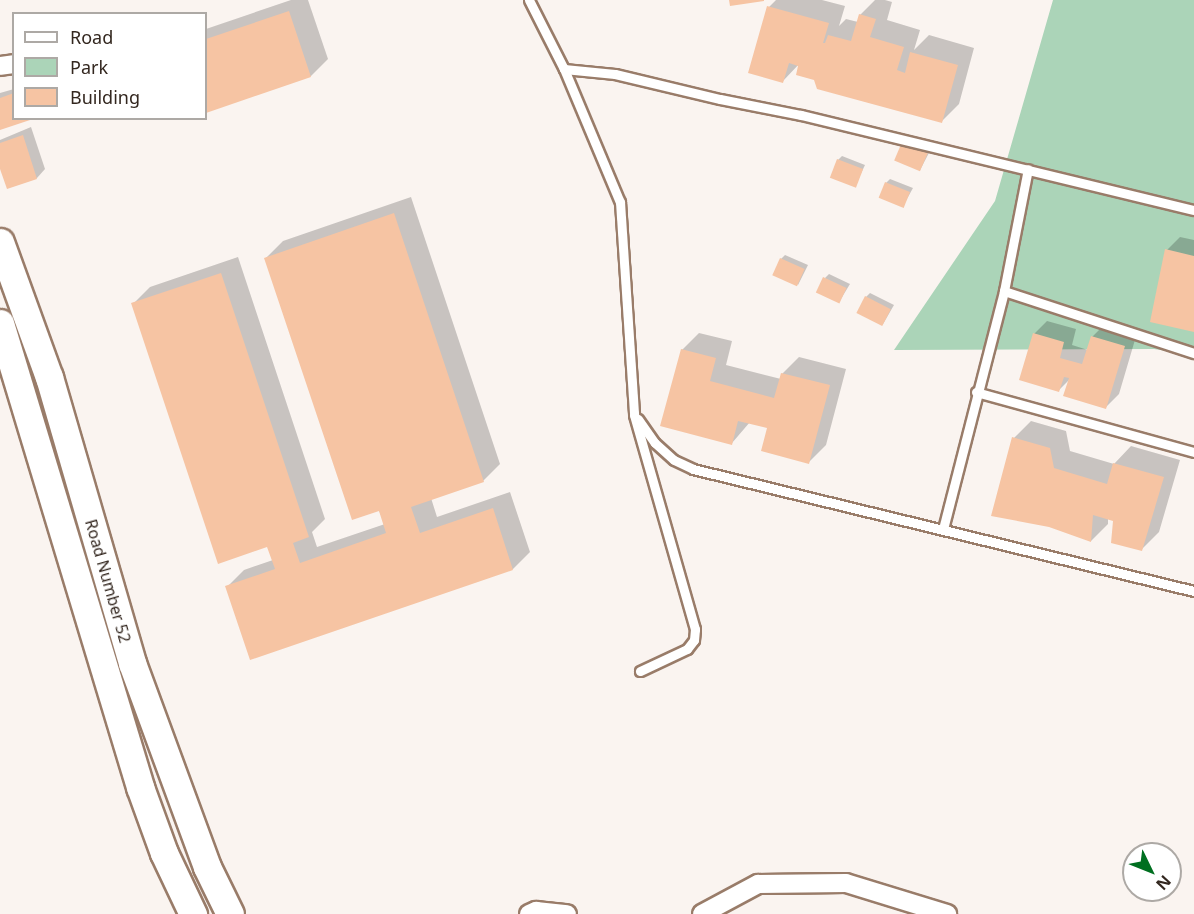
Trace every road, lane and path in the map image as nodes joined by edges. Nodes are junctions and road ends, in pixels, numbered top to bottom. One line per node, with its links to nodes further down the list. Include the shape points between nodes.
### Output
1 (529, 0): 2 (lane)
2 (564, 69): 3 (lane, via 615,74); 10 (lane, via 620,202)
3 (1028, 169): 4 (lane); 6 (lane)
4 (1194, 210)
5 (0, 242): 16 (main road, Road Number 52, via 49,377 132,663 207,867)
6 (1004, 291): 8 (lane); 9 (lane)
7 (0, 323): 15 (main road, Road Number 52, via 136,776 164,853)
8 (1194, 353)
9 (976, 392): 11 (lane); 12 (lane)
10 (634, 415): 12 (lane, via 674,460 693,469); 14 (lane, via 695,629 694,640 687,649)
11 (1194, 452)
12 (943, 530): 13 (lane)
13 (1194, 591)
14 (640, 671)
15 (193, 914)
16 (230, 914)
17 (529, 914): 18 (street)
18 (567, 914)
19 (702, 914): 20 (street, via 758,884 846,883)
20 (947, 914)

